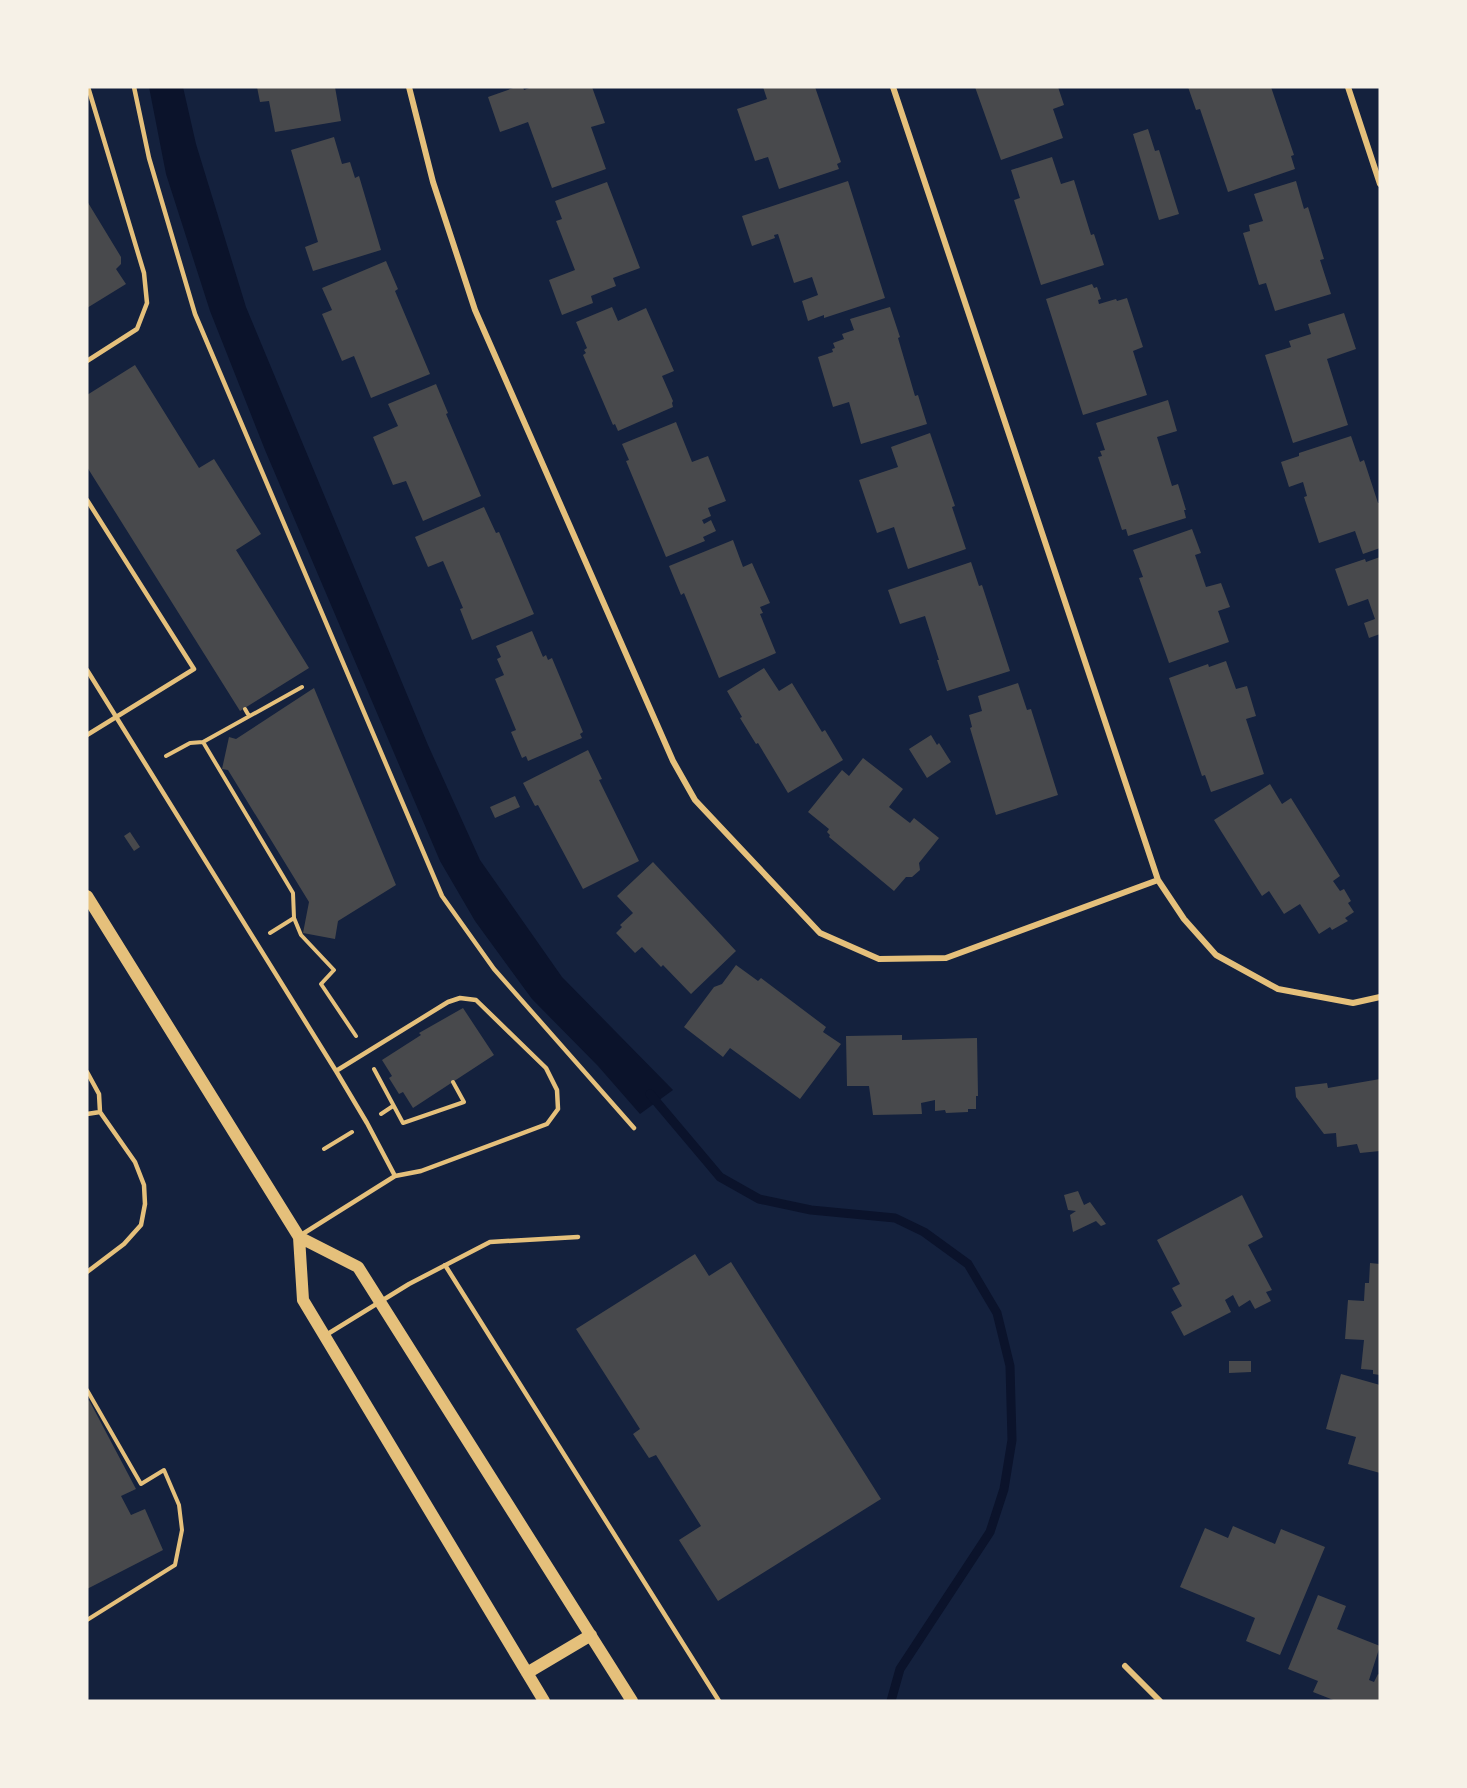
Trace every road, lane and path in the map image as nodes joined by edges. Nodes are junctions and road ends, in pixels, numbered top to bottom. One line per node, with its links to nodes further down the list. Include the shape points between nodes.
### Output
1 (87, 87): 7 (lane, via 144,273 147,303 136,329)
2 (134, 87): 25 (lane, via 148,158 195,314 442,896 494,969)
3 (409, 87): 17 (street, via 433,182 475,310 673,761 695,800 820,933 879,959 946,958)
4 (893, 87): 17 (street)
5 (1348, 87): 6 (street)
6 (1380, 184)
7 (87, 361)
8 (87, 500): 13 (lane, via 194,669)
9 (87, 670): 13 (lane)
10 (302, 687): 12 (path)
11 (245, 709): 12 (path)
12 (249, 716): 15 (path)
13 (115, 718): 14 (lane); 19 (lane)
14 (87, 735)
15 (203, 742): 16 (path, via 190,743); 19 (path, via 293,893 294,918)
16 (166, 756)
17 (1158, 880): 20 (street, via 1216,955 1278,989 1353,1003)
18 (87, 896): 27 (main road)
19 (257, 942): 21 (lane)
20 (1380, 997)
21 (336, 1071): 26 (lane); 26 (lane, via 460,998 476,1000 546,1068 557,1090 558,1110 547,1124 421,1171)
22 (87, 1072): 23 (lane, via 99,1095)
23 (100, 1112): 24 (lane); 30 (lane, via 135,1162 146,1204 141,1225 124,1244)
24 (87, 1113)
25 (634, 1128)
26 (395, 1176): 27 (lane)
27 (299, 1236): 31 (main road, via 358,1267); 32 (main road, via 303,1300)
28 (578, 1237): 29 (lane, via 490,1242)
29 (445, 1265): 31 (lane); 40 (lane)
30 (87, 1272)
31 (381, 1302): 32 (lane); 35 (main road)
32 (325, 1336): 37 (main road)
33 (87, 1390): 34 (path, via 141,1484 164,1470 179,1505 182,1530 175,1564)
34 (87, 1620)
35 (591, 1635): 37 (main road); 39 (main road)
36 (1125, 1666): 41 (street)
37 (527, 1673): 38 (main road)
38 (544, 1701)
39 (632, 1701)
40 (719, 1701)
41 (1160, 1701)

